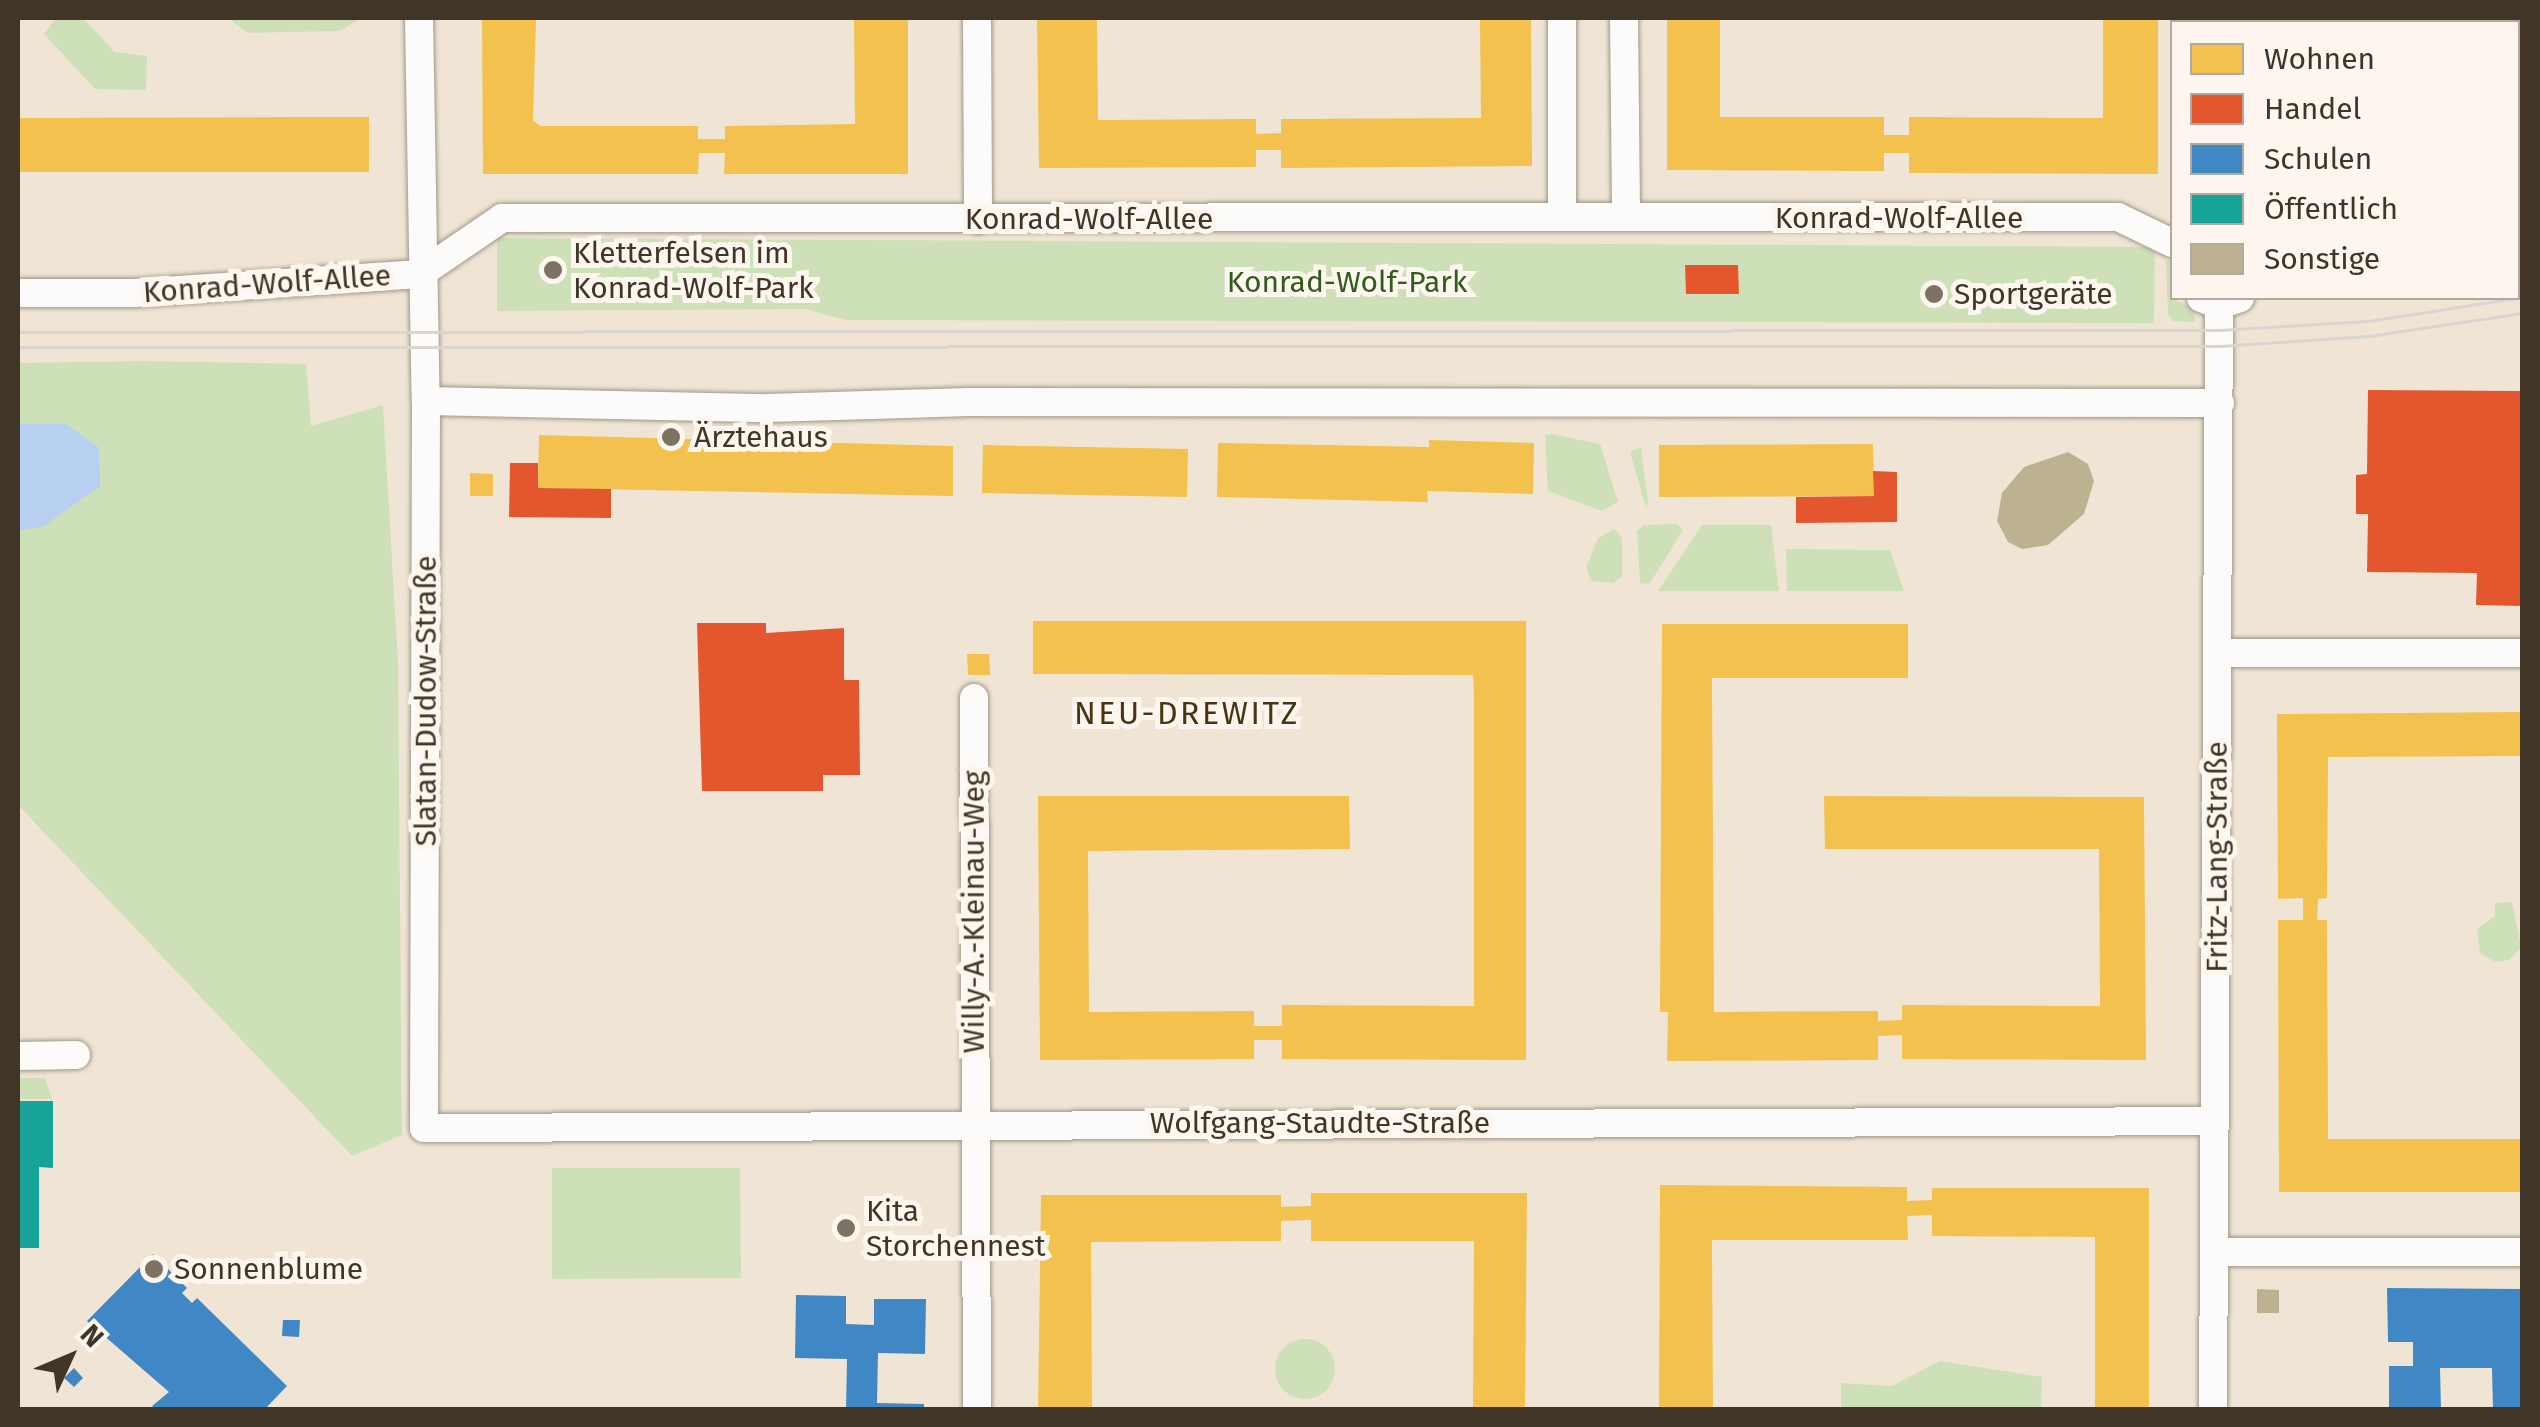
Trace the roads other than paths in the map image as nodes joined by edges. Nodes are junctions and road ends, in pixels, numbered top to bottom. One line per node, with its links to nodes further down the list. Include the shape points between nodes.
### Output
1 (419, 18): 9 (street, Slatan-Dudow-Straße)
2 (978, 18): 7 (street)
3 (1562, 18): 5 (street)
4 (1624, 18): 6 (street)
5 (1562, 216): 6 (street, Konrad-Wolf-Allee); 7 (street, Konrad-Wolf-Allee)
6 (1626, 216): 8 (street, Konrad-Wolf-Allee, via 2118,217)
7 (978, 220): 9 (street, Konrad-Wolf-Allee, via 502,218)
8 (2170, 242)
9 (420, 274): 10 (street, Konrad-Wolf-Allee, via 134,293); 12 (street, Slatan-Dudow-Straße)
10 (18, 293)
11 (2220, 300): 13 (street, Fritz-Lang-Straße)
12 (426, 401): 13 (street, via 767,408 1028,401); 21 (street, Slatan-Dudow-Straße)
13 (2220, 403): 15 (street, Fritz-Lang-Straße)
14 (2522, 653): 15 (street)
15 (2218, 654): 19 (street, Fritz-Lang-Straße)
16 (974, 698): 20 (street, Willy-A.-Kleinau-Weg)
17 (76, 1055): 18 (street)
18 (18, 1056)
19 (2215, 1121): 20 (street, Wolfgang-Staudte-Straße); 22 (street, Fritz-Lang-Straße)
20 (975, 1125): 21 (street, Wolfgang-Staudte-Straße); 24 (street, Willy-A.-Kleinau-Weg)
21 (424, 1128)
22 (2214, 1252): 23 (street); 25 (street, Fritz-Lang-Straße)
23 (2522, 1252)
24 (977, 1410)
25 (2213, 1410)

